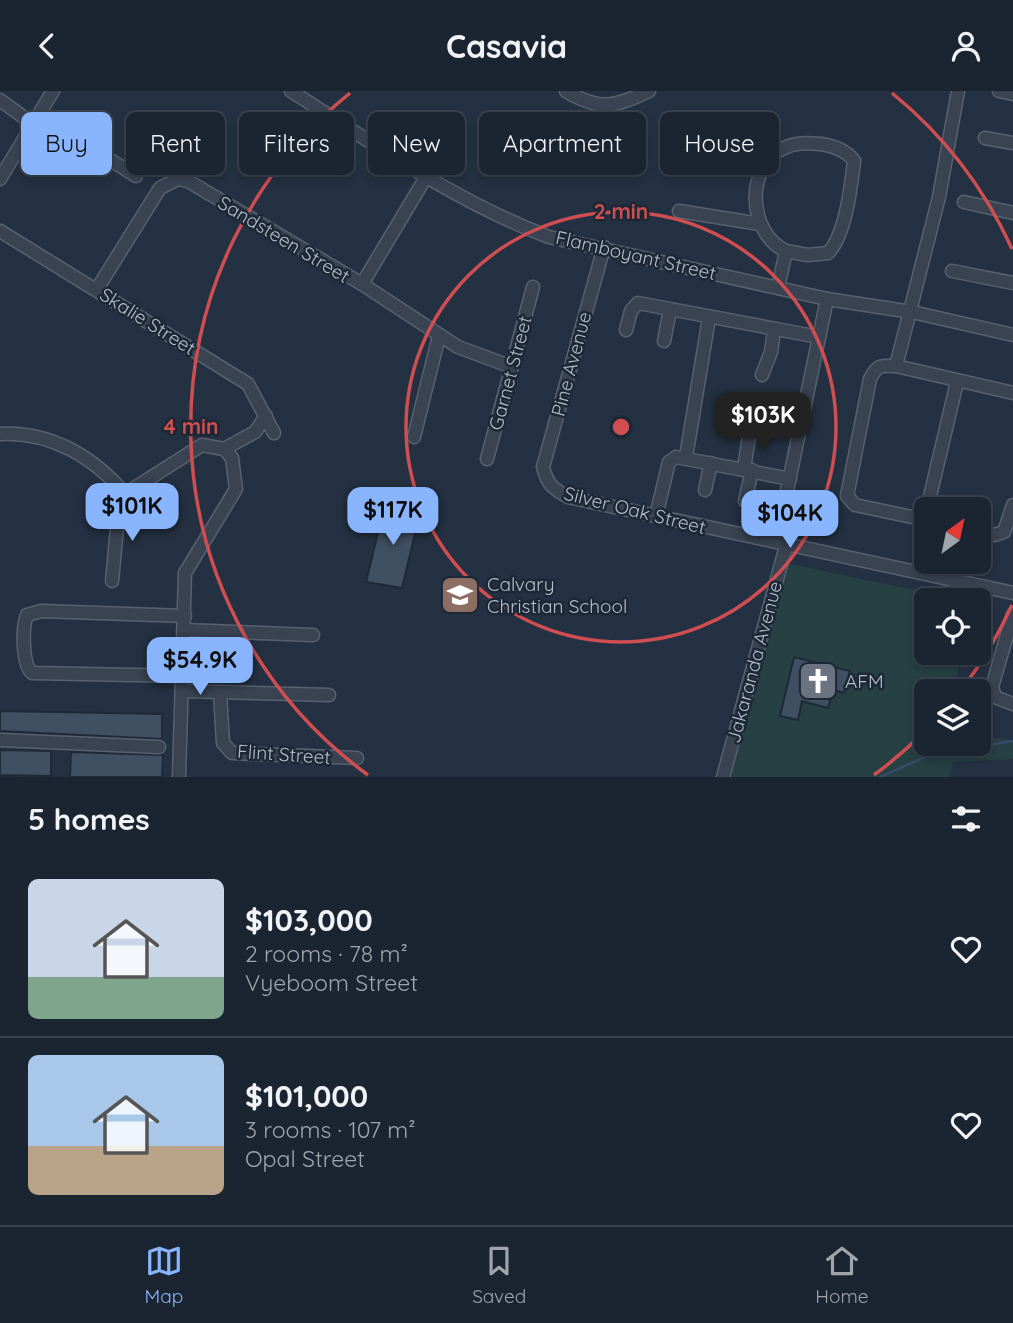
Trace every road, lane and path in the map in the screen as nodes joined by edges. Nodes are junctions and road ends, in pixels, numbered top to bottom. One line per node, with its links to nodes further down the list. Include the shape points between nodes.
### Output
1 (52, 91): 10 (street)
2 (291, 91): 16 (street, Flamboyant Street)
3 (566, 91): 4 (street, via 605,106)
4 (649, 91)
5 (958, 91): 33 (street)
6 (999, 91): 7 (street)
7 (1013, 94)
8 (0, 100): 9 (street)
9 (23, 112)
10 (40, 112)
11 (985, 138): 12 (street)
12 (1013, 143)
13 (21, 144): 17 (street)
14 (112, 162): 15 (street)
15 (136, 176)
16 (426, 177): 23 (street, Flamboyant Street, via 518,225); 27 (street)
17 (0, 179)
18 (964, 202): 20 (street)
19 (679, 211): 21 (street)
20 (1013, 213)
21 (760, 225): 24 (street, via 769,239); 24 (street, via 755,211 757,192 768,160 783,148 802,143 826,145 850,155 854,161 850,193 832,248 818,254)
22 (0, 230): 30 (street, Skalie Street)
23 (604, 247): 29 (street, Flamboyant Street); 57 (street, Pine Avenue, via 543,467)
24 (786, 251): 29 (street)
25 (952, 271): 26 (street)
26 (1013, 283)
27 (362, 284): 30 (street, Sandsteen Street, via 178,179 160,188); 38 (street, Sandsteen Street)
28 (533, 287): 42 (street, Garnet Street)
29 (778, 288): 31 (street, Flamboyant Street)
30 (97, 289): 46 (street, Skalie Street, via 248,384)
31 (827, 299): 33 (street, Flamboyant Street); 39 (street)
32 (670, 310): 34 (street); 35 (street, via 638,303); 40 (street)
33 (912, 312): 37 (street, Flamboyant Street); 41 (street)
34 (709, 318): 36 (street); 52 (street)
35 (626, 330)
36 (774, 331): 39 (street); 43 (street)
37 (1013, 335)
38 (439, 336): 42 (street, Sandsteen Street); 50 (street)
39 (818, 337): 56 (street)
40 (664, 341)
41 (896, 366): 44 (street); 64 (street, via 881,365 870,379 847,496 855,505)
42 (512, 367): 53 (street, Garnet Street)
43 (762, 375)
44 (957, 382): 45 (street); 60 (street)
45 (1013, 393)
46 (266, 416): 48 (street, Skalie Street); 51 (street, via 255,432)
47 (750, 430): 55 (street)
48 (274, 433)
49 (0, 434): 59 (street, via 62,444 101,468)
50 (414, 437)
51 (224, 449): 59 (street, via 202,445); 72 (street, via 232,458 236,489 189,563)
52 (686, 457): 54 (street); 65 (street, via 669,462)
53 (487, 459)
54 (711, 463): 55 (street); 58 (street)
55 (748, 470): 56 (street); 61 (street)
56 (790, 479): 62 (street)
57 (547, 482): 65 (street, Silver Oak Street, via 568,497)
58 (705, 490)
59 (125, 494): 70 (street, via 119,507)
60 (930, 497)
61 (745, 501)
62 (784, 505)
63 (1013, 505): 66 (street, via 1004,532)
64 (914, 514)
65 (656, 516): 67 (street, Silver Oak Street)
66 (991, 534)
67 (766, 541): 68 (street, Silver Oak Street); 69 (street)
68 (786, 546): 69 (street, Jakaranda Avenue); 71 (street, Silver Oak Street)
69 (778, 573): 85 (street, Jakaranda Avenue)
70 (113, 581)
71 (1013, 593)
72 (185, 616): 74 (street); 76 (street, via 41,611 27,615 24,623 26,665 32,673)
73 (1012, 617): 80 (street, via 992,687 995,697)
74 (185, 630): 75 (street); 76 (street)
75 (313, 635)
76 (184, 676): 77 (street)
77 (184, 691): 78 (street); 84 (street)
78 (220, 693): 79 (street); 83 (street, Flint Street, via 223,743 232,753)
79 (329, 695)
80 (1013, 704)
81 (0, 740): 82 (street)
82 (159, 747)
83 (357, 758)
84 (179, 777)
85 (723, 777)

